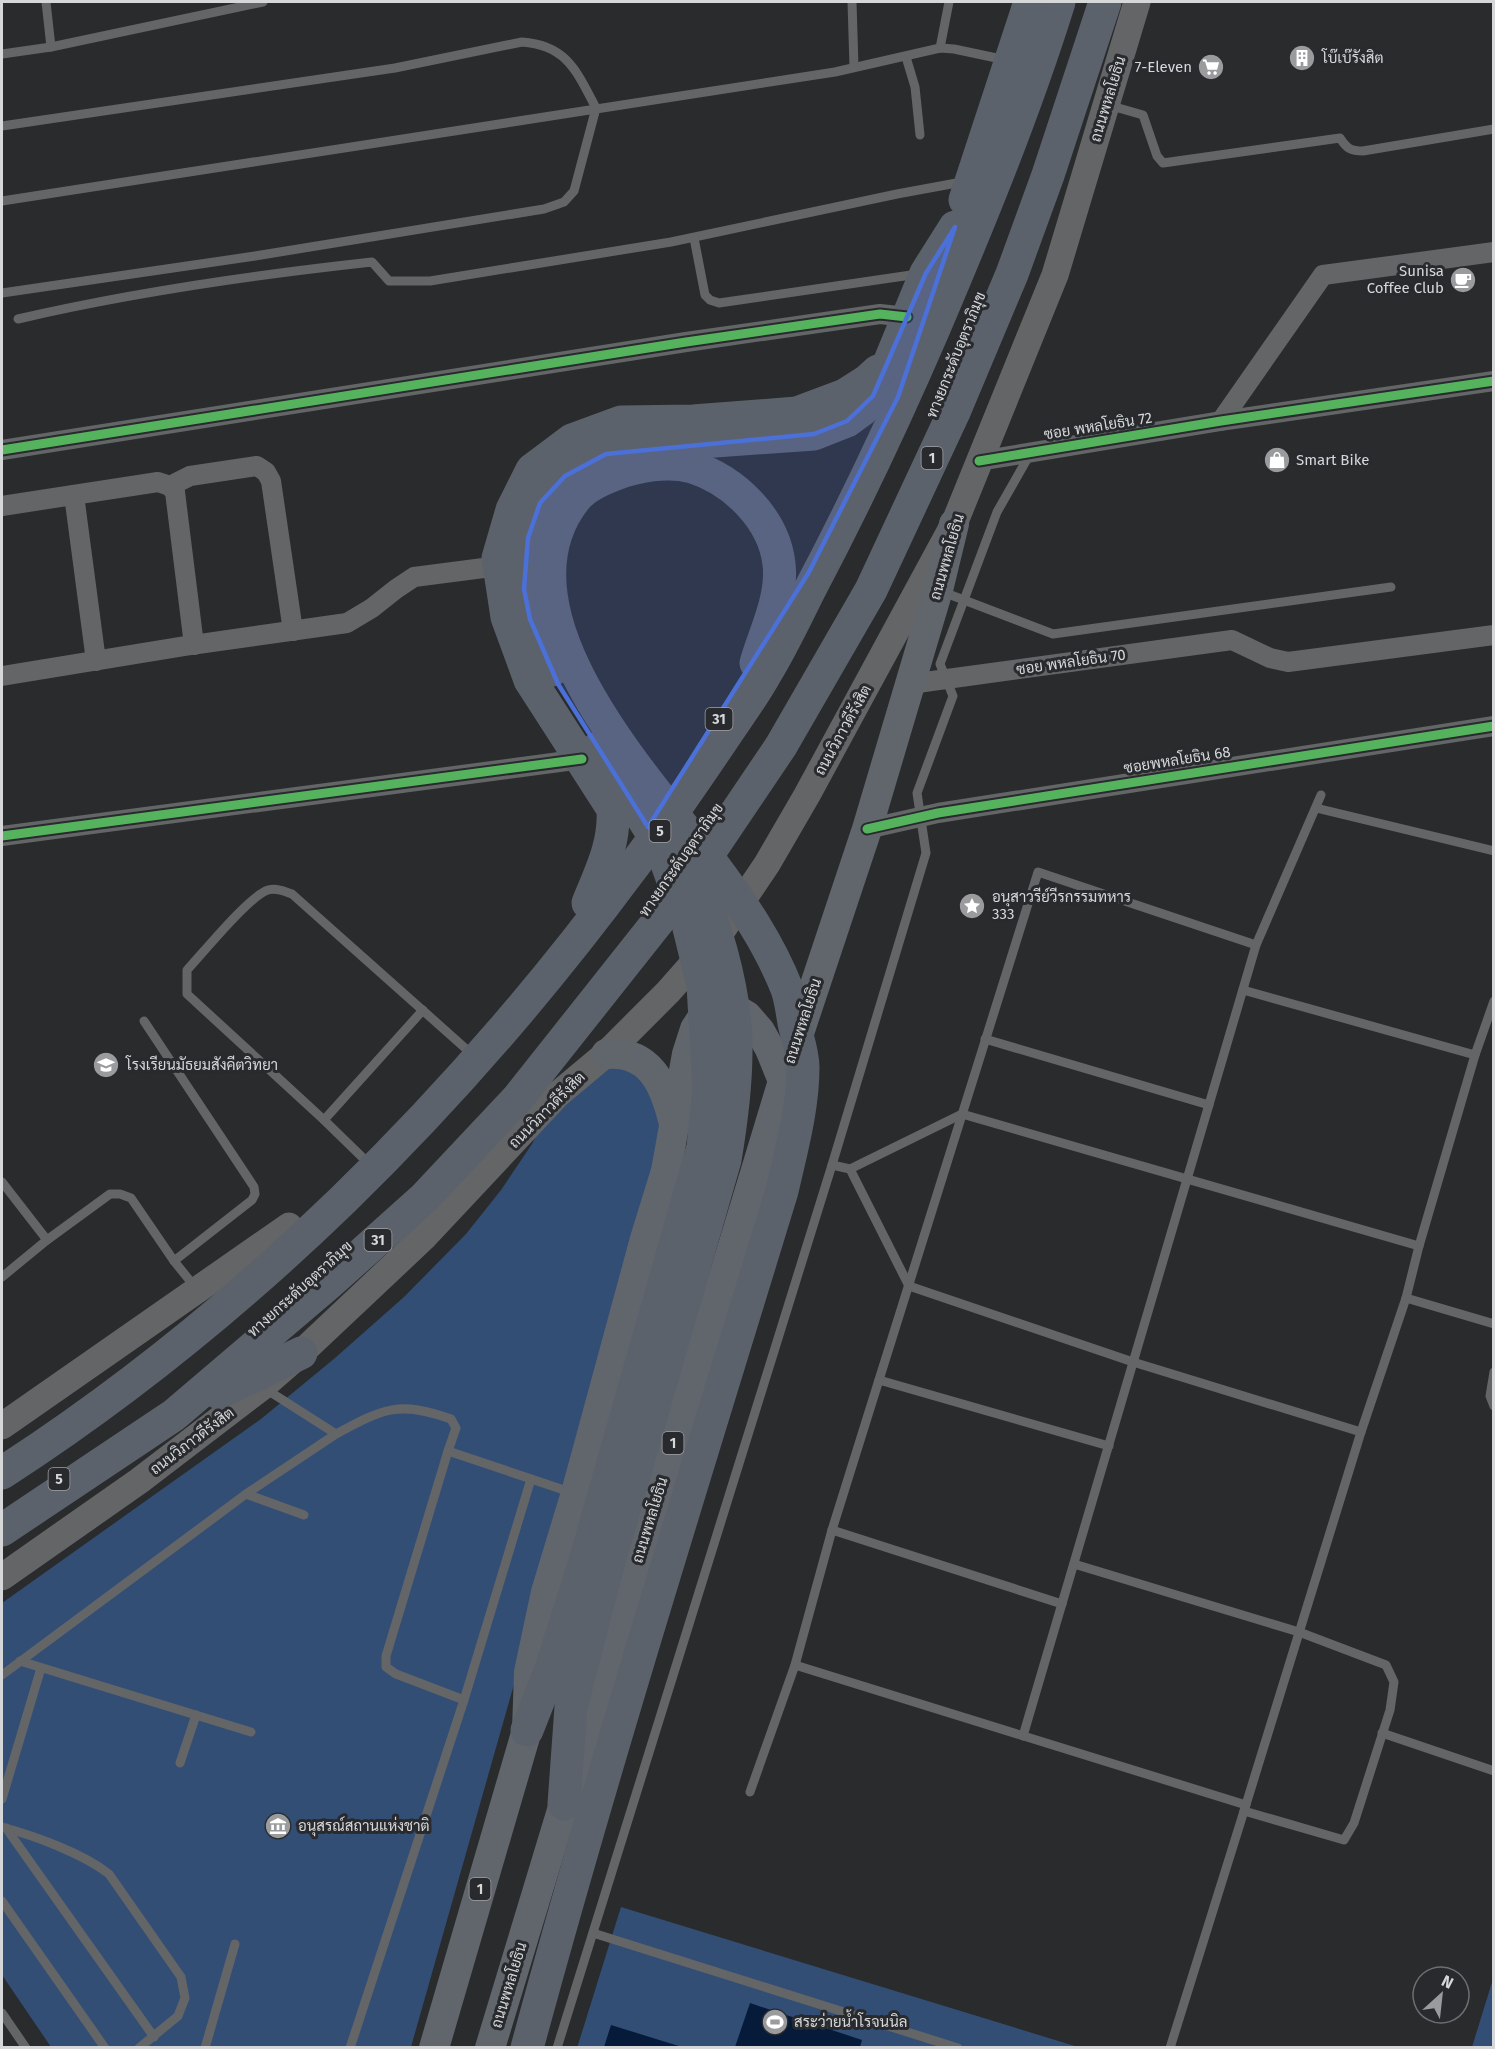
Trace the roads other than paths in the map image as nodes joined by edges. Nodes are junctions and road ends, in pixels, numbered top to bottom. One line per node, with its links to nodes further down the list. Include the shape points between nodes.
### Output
1 (46, 2): 10 (lane)
2 (263, 2): 10 (lane)
3 (852, 2): 15 (lane)
4 (949, 2): 11 (lane)
5 (1030, 2): 14 (highway)
6 (1059, 2): 103 (highway, ทางยกระดับอุตราภิมุข / 5, via 1011,141 902,403 765,675 677,809 582,935 493,1041 407,1136 308,1234 217,1314 133,1380)
7 (1084, 2): 108 (highway, ทางยกระดับอุตราภิมุข / 5, via 974,312 879,530 817,648 680,866 518,1070 429,1167 340,1254 161,1407)
8 (1105, 2): 60 (highway, ถนนพหลโยธิน / 1, via 1012,274 954,412 871,590 781,746)
9 (1137, 2): 16 (main road, ถนนพหลโยธิน / 1)
10 (51, 47): 12 (lane)
11 (940, 48): 13 (lane); 14 (lane)
12 (2, 54)
13 (906, 57): 15 (lane); 20 (lane, via 915,87)
14 (1011, 61): 21 (highway)
15 (854, 68): 17 (lane)
16 (1106, 105): 19 (lane, via 1143,115 1163,163 1340,138 1352,151 1363,151); 35 (main road, ถนนพหลโยธิน / 1, via 1054,274)
17 (596, 108): 18 (lane, via 575,68 553,50 538,43 522,42 395,68); 22 (lane); 27 (lane, via 574,190 564,202 544,209)
18 (2, 126)
19 (1494, 129)
20 (920, 135)
21 (972, 180): 23 (highway); 24 (lane)
22 (2, 201)
23 (955, 227): 26 (highway); 47 (highway, via 898,397 809,572)
24 (694, 237): 26 (lane, via 705,295 719,303); 29 (lane, via 430,281 389,281 372,262 222,280)
25 (1494, 252): 32 (street, via 1323,275)
26 (926, 273): 28 (highway)
27 (2, 293)
28 (907, 317): 30 (highway); 33 (street, via 880,314 686,342)
29 (18, 319)
30 (890, 361): 40 (highway, via 845,395 797,413 621,422 572,440 532,470 512,510); 112 (highway, via 862,410 847,421 814,434 646,446 606,454 565,476 540,503 528,538 524,589 530,619 558,684 661,847 687,920 703,985 709,1088 703,1147)
31 (1494, 381): 32 (street, ซอย พหลโยธิน 72)
32 (1221, 421): 34 (street, ซอย พหลโยธิน 72)
33 (2, 450)
34 (1031, 452): 35 (street, ซอย พหลโยธิน 72); 42 (lane)
35 (980, 461): 39 (main road, ถนนพหลโยธิน / 1)
36 (170, 486): 37 (street, via 158,482); 43 (street, via 190,476 257,466 266,472 271,481); 45 (street, via 175,492)
37 (74, 495): 38 (street); 46 (street)
38 (2, 506)
39 (954, 524): 42 (main road, ถนนพหลโยธิน / 1); 69 (main road, ถนนวิภาวดีรังสิต / 31, via 767,864 721,932)
40 (499, 566): 43 (street, via 414,577 347,623); 52 (highway, via 507,617 530,680)
41 (1392, 587): 42 (lane, via 1053,634)
42 (951, 595): 49 (lane, via 940,664); 50 (main road, ถนนพหลโยธิน / 1)
43 (293, 631): 45 (street)
44 (1494, 635): 49 (street, ซอย พหลโยธิน 70, via 1288,662 1232,640)
45 (194, 645): 46 (street)
46 (96, 661): 48 (street)
47 (756, 663): 54 (highway, via 779,585 779,563 762,518 744,498 725,482 691,467 669,465 621,472 597,482 577,497 564,516 552,548 549,583 554,616 578,677); 61 (highway, 31, via 657,815)
48 (2, 676)
49 (946, 679): 50 (street, ซอย พหลโยธิน 70); 56 (lane, via 953,696 917,793)
50 (910, 684): 57 (main road, ถนนพหลโยธิน / 1)
51 (1494, 726): 56 (street, ซอยพหลโยธิน 68)
52 (582, 759): 58 (street); 61 (highway, via 613,809 614,828)
53 (1321, 795): 55 (lane)
54 (660, 801): 112 (highway, via 703,891 720,948 731,997 736,1048 735,1101 725,1160); 145 (highway, via 711,862 762,935 788,992 804,1065 798,1120 782,1191 629,1685)
55 (1316, 808): 59 (lane); 62 (lane)
56 (920, 817): 57 (street, ซอยพหลโยธิน 68); 77 (lane, via 926,853)
57 (867, 829): 71 (main road, ถนนพหลโยธิน / 1)
58 (2, 836)
59 (1494, 851)
60 (690, 881): 96 (highway, ถนนวิภาวดีรังสิต / 31, via 518,1098 424,1198)
61 (588, 903): 68 (highway, 31)
62 (1256, 945): 63 (lane); 67 (lane, via 1038,872)
63 (1243, 990): 70 (lane); 72 (lane)
64 (1494, 1001): 70 (lane)
65 (423, 1010): 68 (lane); 74 (lane); 74 (lane, via 292,894 282,890 268,890 253,899 187,970 187,994)
66 (144, 1021): 84 (lane, via 254,1186 255,1194)
67 (985, 1039): 72 (lane); 73 (lane)
68 (465, 1048): 76 (highway, 31)
69 (606, 1054): 75 (main road, 1, via 621,1052 650,1070 662,1086); 90 (main road, ถนนวิภาวดีรังสิต / 31, via 557,1095 423,1238)
70 (1475, 1055): 83 (lane)
71 (783, 1081): 75 (main road, via 770,1049 747,1016 717,1006 706,1012 695,1029); 130 (main road, ถนนพหลโยธิน / 1)
72 (1209, 1105): 79 (lane)
73 (962, 1114): 78 (lane); 79 (lane); 86 (lane)
74 (324, 1120): 76 (lane)
75 (675, 1125): 105 (main road, 1)
76 (362, 1157): 81 (highway, 31)
77 (832, 1165): 78 (lane); 134 (lane)
78 (850, 1169): 86 (lane)
79 (1187, 1179): 83 (lane); 91 (lane)
80 (2, 1182): 82 (lane)
81 (289, 1226): 87 (main road, 31); 102 (highway, 31, via 165,1342)
82 (47, 1240): 84 (lane, via 110,1194 120,1194 131,1198); 85 (lane)
83 (1419, 1246): 88 (lane)
84 (174, 1261): 87 (lane)
85 (2, 1277)
86 (909, 1286): 91 (lane); 93 (lane)
87 (198, 1291): 97 (main road, 31)
88 (1406, 1298): 89 (lane); 98 (lane)
89 (1494, 1324)
90 (301, 1353): 94 (main road, ถนนวิภาวดีรังสิต / 31); 96 (highway)
91 (1133, 1362): 98 (lane); 100 (lane)
92 (1494, 1372): 95 (lane, via 1490,1396)
93 (879, 1380): 100 (lane); 110 (lane)
94 (262, 1387): 99 (lane); 113 (main road, ถนนวิภาวดีรังสิต / 31, via 139,1481)
95 (1494, 1406)
96 (174, 1415): 109 (highway, ถนนวิภาวดีรังสิต / 31)
97 (2, 1426)
98 (1361, 1432): 115 (lane)
99 (336, 1434): 101 (lane, via 370,1415 395,1408 425,1410 451,1419 456,1428); 106 (lane)
100 (1108, 1446): 111 (lane)
101 (448, 1451): 104 (lane); 120 (lane, via 386,1656 386,1667)
102 (2, 1456)
103 (2, 1473)
104 (531, 1479): 105 (lane); 120 (lane)
105 (576, 1493): 122 (main road, 1, via 546,1592 529,1672)
106 (246, 1494): 107 (lane); 116 (lane)
107 (304, 1515)
108 (2, 1518)
109 (2, 1530)
110 (832, 1530): 114 (lane); 117 (lane)
111 (1074, 1564): 114 (lane); 115 (lane)
112 (595, 1568): 122 (highway); 130 (highway, via 571,1707)
113 (2, 1577)
114 (1062, 1604): 125 (lane)
115 (1299, 1632): 124 (lane, via 1386,1665 1394,1682); 131 (lane)
116 (20, 1661): 118 (lane); 119 (lane)
117 (795, 1665): 125 (lane); 128 (lane)
118 (41, 1668): 121 (lane); 129 (lane)
119 (2, 1675)
120 (464, 1700): 142 (lane)
121 (196, 1715): 123 (lane); 126 (lane)
122 (527, 1730): 143 (main road, 1)
123 (251, 1732)
124 (1382, 1733): 127 (lane); 131 (lane, via 1354,1823 1344,1840)
125 (1023, 1736): 131 (lane)
126 (180, 1763)
127 (1494, 1772)
128 (750, 1792)
129 (2, 1798)
130 (564, 1804): 144 (main road, ถนนพหลโยธิน / 1)
131 (1245, 1808): 148 (lane)
132 (4, 1828): 137 (lane); 137 (lane, via 78,1855 109,1874 181,1977 185,1998 178,2016)
133 (2, 1901): 139 (lane)
134 (593, 1933): 146 (lane); 147 (lane)
135 (235, 1944): 141 (lane)
136 (2, 2013): 138 (lane)
137 (154, 2037): 140 (lane)
138 (26, 2048)
139 (105, 2048)
140 (139, 2048)
141 (205, 2048)
142 (350, 2048)
143 (434, 2048)
144 (490, 2048)
145 (527, 2048)
146 (557, 2048)
147 (958, 2048)
148 (1170, 2048)

